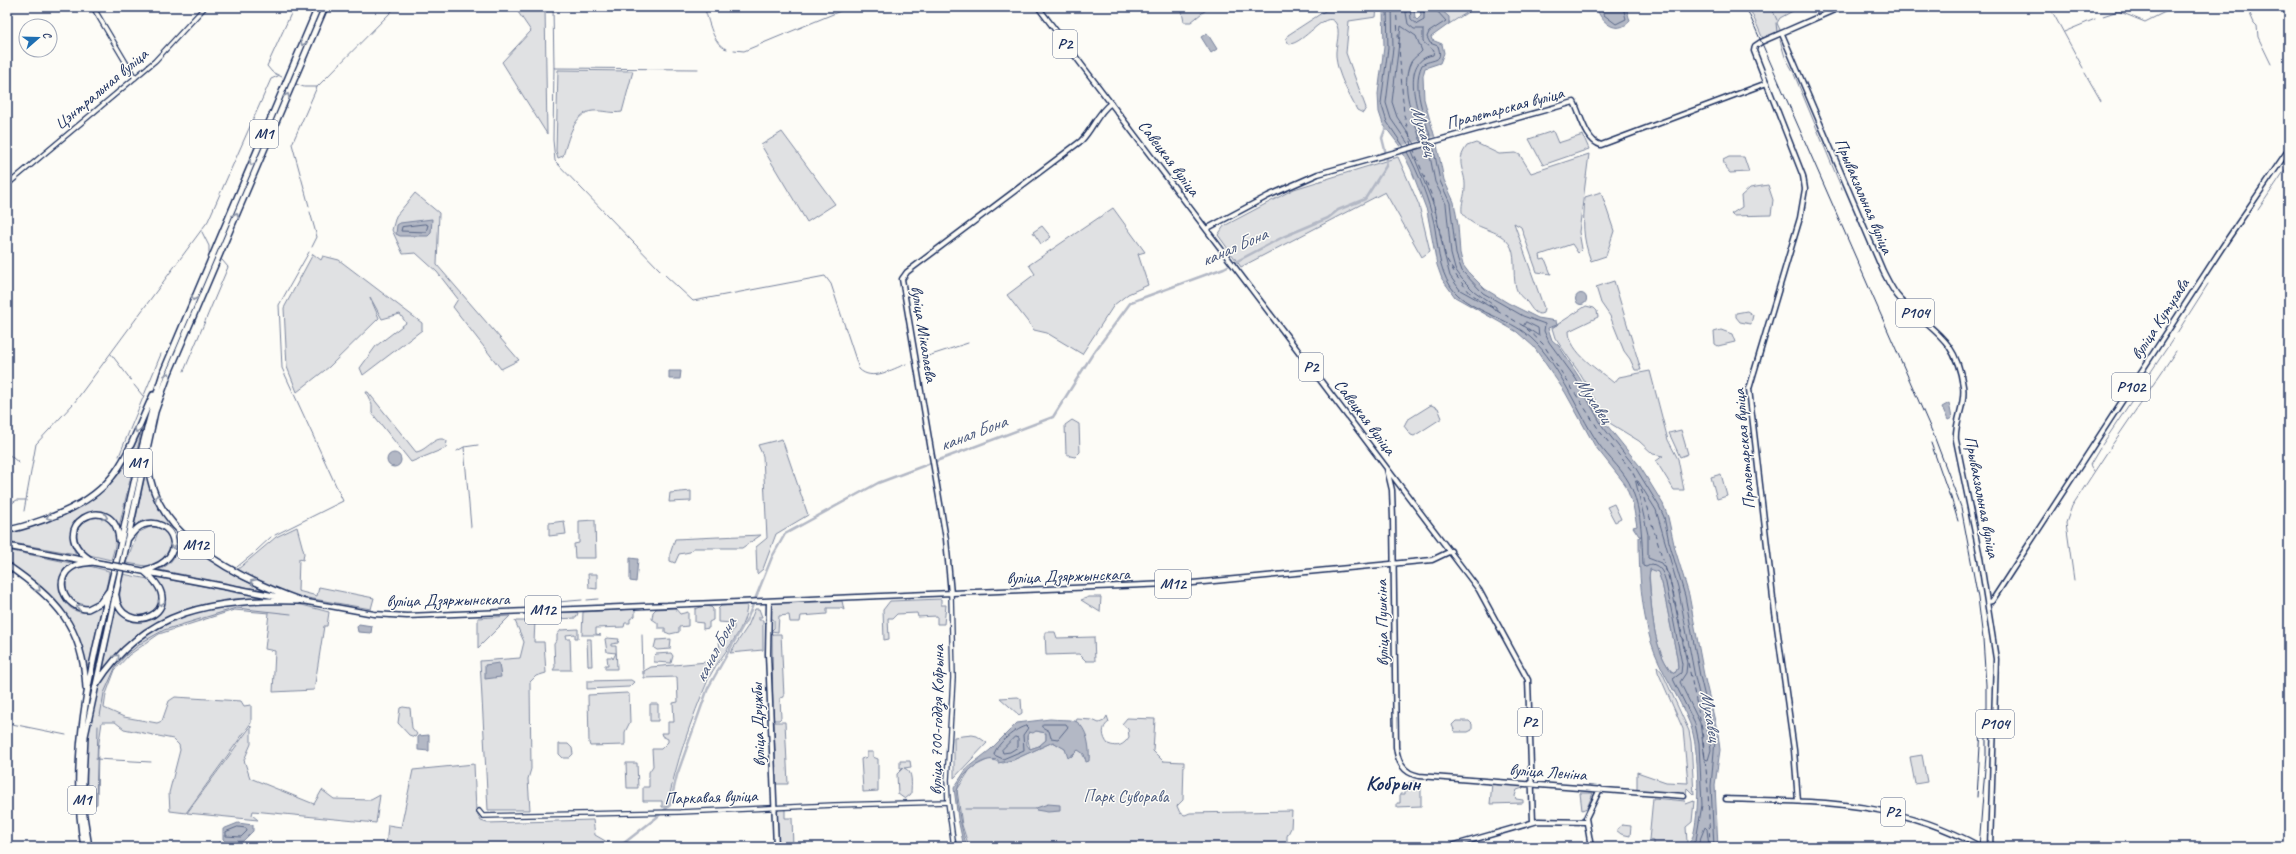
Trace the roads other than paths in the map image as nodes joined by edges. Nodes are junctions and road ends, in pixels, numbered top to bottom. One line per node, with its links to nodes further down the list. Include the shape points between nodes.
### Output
1 (93, 7): 8 (street)
2 (205, 7): 8 (street, Цэнтральная вуліца, via 167,49)
3 (318, 7): 14 (highway, М1, one-way to 14)
4 (325, 7): 15 (highway, М1, one-way to 4, via 155,412 169,373)
5 (1038, 7): 10 (main road, Савецкая вуліца / Р2)
6 (1841, 7): 7 (main road)
7 (1782, 34): 9 (main road, Пралетарская вуліца, via 1758,44 1754,51); 33 (main road, Прывакзальная вуліца / Р104, via 1860,223 1883,271 1900,299 1948,342 1956,360 1963,392 1956,426 1956,440)
8 (134, 78): 12 (street, Цэнтральная вуліца)
9 (1767, 83): 13 (main road, Пралетарская вуліца, via 1605,145 1596,144 1591,140 1574,102 1367,160 1291,185); 41 (main road, Пралетарская вуліца, via 1801,170 1805,189 1784,274 1749,389 1773,598 1794,750)
10 (1111, 103): 13 (main road, Савецкая вуліца / Р2); 30 (main road, вуліца Мікалаева, via 1102,111 1081,141 907,272 902,279 948,557)
11 (2289, 149): 33 (main road, вуліца Кутузава / Р102, via 1992,601)
12 (7, 186)
13 (1206, 229): 16 (main road, Савецкая вуліца / Р2)
14 (160, 382): 19 (highway, one-way to 19, via 122,463 108,484 75,506 33,524); 22 (highway, М1, via 147,420)
15 (149, 439): 20 (highway, М1); 31 (highway, М12, one-way to 15, via 259,585 222,566 171,520 159,500 150,474)
16 (1386, 467): 17 (main road, Савецкая вуліца / Р2); 18 (main road, вуліца Пушкіна)
17 (1400, 486): 18 (main road); 23 (main road, Савецкая вуліца / Р2)
18 (1392, 490): 25 (main road, вуліца Пушкіна)
19 (7, 530)
20 (127, 541): 27 (highway, М12, one-way to 27, via 136,529 148,524 163,526 170,533 173,551 169,559 162,565); 29 (highway, М1)
21 (7, 546): 24 (highway, М12)
22 (120, 546): 24 (highway, М12, one-way to 22, via 79,552 73,540 74,528 83,517 103,514 112,520 119,533); 28 (highway, М1)
23 (1451, 552): 25 (main road, вуліца Дзяржынскага / М12, via 1432,560); 37 (main road, Савецкая вуліца / Р2, via 1479,590 1528,680)
24 (93, 562): 27 (highway, М12, bridge); 28 (highway, М12, one-way to 24, via 100,603 88,609 73,606 64,596 61,585 65,574 75,566)
25 (1394, 564): 30 (main road, вуліца Дзяржынскага / М12, via 1216,582); 36 (main road, вуліца Пушкіна, via 1396,747 1400,764)
26 (7, 565): 35 (highway, one-way to 35, via 43,593 78,638 85,664)
27 (144, 571): 29 (highway, one-way to 29, via 160,588 162,602 156,613 142,620 130,617 119,605); 31 (highway, М12)
28 (109, 589): 35 (highway, М1)
29 (116, 591): 34 (highway, М1)
30 (951, 594): 32 (main road, вуліца Дзяржынскага / М12); 42 (street, вуліца 700-годдзя Кобрына, via 953,678 947,758)
31 (302, 601): 32 (main road, вуліца Дзяржынскага / М12, via 374,614 406,616); 34 (highway, М12, one-way to 31, via 110,664 125,648 170,619 229,602)
32 (769, 601): 43 (main road, вуліца Дружбы, via 768,654)
33 (1988, 602): 54 (main road, Прывакзальная вуліца / Р104, via 1996,659)
34 (95, 689): 48 (highway, М1, via 85,736 82,780 82,804)
35 (86, 695): 47 (highway, М1, via 77,780 78,817)
36 (1410, 774): 37 (main road, вуліца Леніна)
37 (1532, 785): 38 (main road, вуліца Леніна); 45 (main road, Савецкая вуліца)
38 (1600, 789): 39 (main road, вуліца Леніна); 46 (main road)
39 (1684, 796)
40 (1726, 799): 41 (main road, Р2)
41 (1798, 801): 53 (main road, Р2, via 1860,806 1895,812 1961,836)
42 (948, 802): 43 (street, Паркавая вуліца); 50 (street, вуліца 700-годдзя Кобрына)
43 (774, 807): 44 (street, Паркавая вуліца, via 483,816); 49 (main road, вуліца Дружбы)
44 (479, 811)
45 (1533, 822): 46 (main road); 51 (main road)
46 (1586, 822): 52 (main road)
47 (84, 847)
48 (89, 847)
49 (776, 847)
50 (954, 847)
51 (1448, 847)
52 (1591, 847)
53 (1981, 847)
54 (1990, 847)

